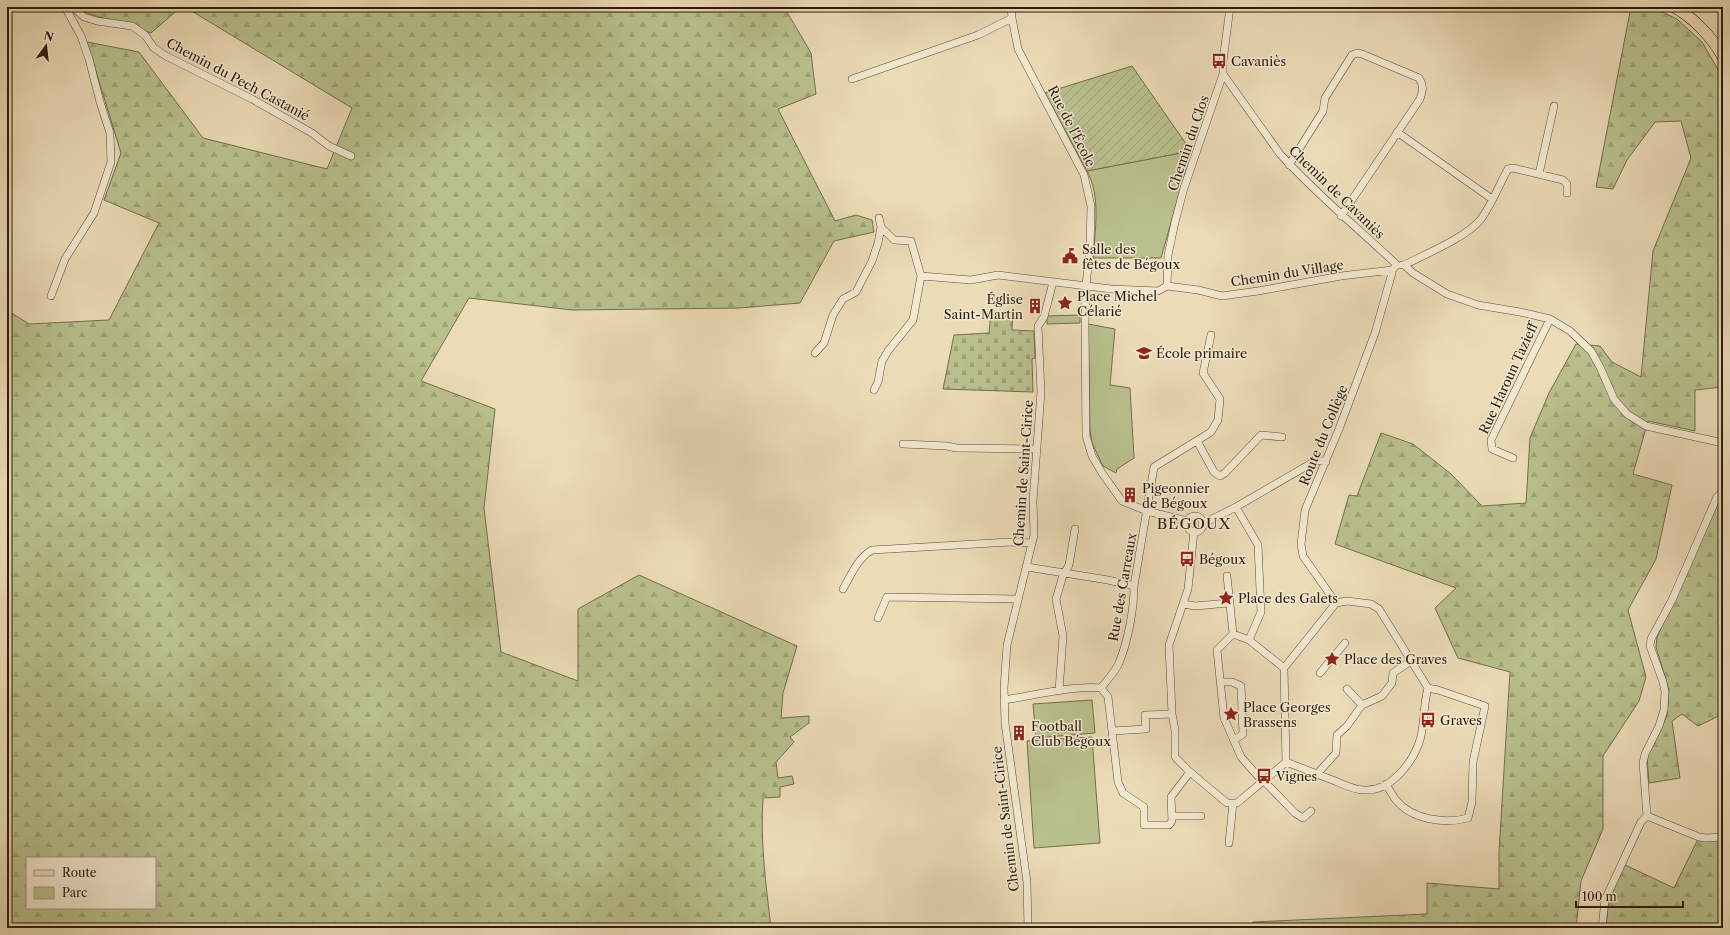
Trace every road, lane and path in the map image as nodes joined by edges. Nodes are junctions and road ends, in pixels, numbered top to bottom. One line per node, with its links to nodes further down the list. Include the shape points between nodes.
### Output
1 (66, 7): 25 (street, via 89,59 110,133 111,162 94,213 65,259)
2 (73, 7): 12 (street, Chemin du Pech Castanié, via 84,17 132,26 166,56 252,99 312,133 329,146)
3 (1011, 7): 6 (street, Rue de l'École)
4 (1230, 7): 8 (street, Chemin du Clos)
5 (1674, 7): 7 (main road, via 1701,27)
6 (1012, 18): 9 (street, via 978,35); 23 (street, Rue de l'École, via 1018,49 1084,175 1091,206)
7 (1723, 57)
8 (1223, 74): 13 (street, Chemin de Cavaniès); 24 (street, Chemin du Clos, via 1184,188 1173,229 1168,255)
9 (852, 79)
10 (1554, 106): 14 (street)
11 (1397, 132): 13 (street, via 1420,99 1423,90 1419,78 1357,53 1352,56 1326,98 1323,112); 16 (street); 17 (street)
12 (351, 156)
13 (1289, 165): 17 (street, Chemin de Cavaniès)
14 (1539, 174): 15 (street, via 1563,180 1567,184); 16 (street, via 1513,168 1508,170)
15 (1567, 193)
16 (1492, 199): 20 (street, via 1482,218 1474,226)
17 (1341, 216): 20 (street, Chemin de Cavaniès)
18 (879, 218): 19 (street)
19 (881, 227): 21 (street, via 894,240 911,241); 28 (street, via 872,261 856,292 843,299 833,315 824,343)
20 (1398, 267): 24 (street, Chemin du Village, via 1222,296); 26 (street, Chemin de Cavaniès, via 1447,294 1478,305); 36 (street, Route du Collège, via 1392,273 1375,333)
21 (921, 276): 22 (street, Chemin du Village, via 971,280 998,275); 29 (street, via 913,320 882,361)
22 (1052, 282): 23 (street, Chemin du Village); 34 (street, Chemin de Saint-Cirice, via 1044,317 1038,326 1041,392)
23 (1086, 285): 24 (street, Chemin du Village, via 1158,291); 39 (street, Rue de l'École, via 1086,436 1092,456 1122,501)
24 (1167, 286)
25 (51, 296)
26 (1550, 319): 32 (street, Chemin de Cavaniès, via 1570,331 1591,351 1614,398 1627,414 1646,426); 35 (street, Rue Haroun Tazieff, via 1491,440 1492,449)
27 (1211, 335): 31 (street, Rue des Carreaux, via 1203,373 1220,399 1220,407 1218,420 1211,432)
28 (815, 353)
29 (874, 390)
30 (1282, 437): 31 (street, via 1261,436 1220,476 1214,472)
31 (1197, 441): 39 (street, Rue des Carreaux, via 1154,467)
32 (1723, 443)
33 (903, 444): 34 (street, via 956,448)
34 (1037, 449): 44 (street, Chemin de Saint-Cirice)
35 (1513, 458)
36 (1326, 462): 38 (street, via 1317,460); 52 (street, Route du Collège, via 1305,510 1302,544 1303,556)
37 (1723, 491): 80 (street, via 1717,497 1672,600 1651,639 1650,646 1664,682 1665,692 1664,710 1643,763)
38 (1236, 507): 41 (street); 56 (street, via 1258,545 1261,612)
39 (1147, 511): 40 (street, Rue de l'École); 48 (street, Rue des Carreaux)
40 (1187, 521): 41 (street, via 1196,516 1202,520); 43 (street, via 1188,528)
41 (1202, 524): 43 (street, via 1201,528)
42 (1075, 529): 46 (street, via 1069,565)
43 (1194, 531): 53 (street, via 1188,589)
44 (1032, 543): 45 (street, Chemin de Saint-Cirice); 49 (street, via 872,550 857,564)
45 (1027, 566): 46 (street); 50 (street, Chemin de Saint-Cirice)
46 (1064, 572): 48 (street); 65 (street, via 1056,599 1063,636)
47 (1227, 576): 51 (street)
48 (1134, 586): 62 (street, Rue des Carreaux, via 1134,603 1123,651 1118,664)
49 (844, 589)
50 (1018, 599): 54 (street, via 887,597); 66 (street, Chemin de Saint-Cirice, via 1004,666)
51 (1229, 603): 53 (street, via 1195,606); 55 (street)
52 (1336, 603): 58 (street, via 1347,601 1371,604 1379,609); 59 (street)
53 (1183, 604): 68 (street, via 1169,645)
54 (878, 618)
55 (1233, 634): 56 (street); 61 (street, via 1217,650)
56 (1249, 640): 59 (street)
57 (1345, 643): 60 (street)
58 (1411, 661): 63 (street); 67 (street, via 1393,673 1392,683 1382,696)
59 (1284, 668): 71 (street)
60 (1320, 673)
61 (1222, 682): 70 (street, via 1224,718); 70 (street, via 1232,682 1241,686 1243,734)
62 (1101, 688): 65 (street); 69 (street, via 1108,697)
63 (1428, 688): 75 (street, via 1420,739 1404,771); 75 (street, via 1485,706 1473,762 1472,802 1468,818 1434,819 1419,816 1396,801)
64 (1347, 689): 67 (street)
65 (1058, 691): 66 (street)
66 (1004, 700): 83 (street, Chemin de Saint-Cirice, via 1026,882)
67 (1362, 705): 73 (street, via 1338,735 1336,753)
68 (1172, 714): 69 (street, via 1145,715 1146,729); 72 (street, via 1175,757)
69 (1112, 731): 78 (street, via 1118,782 1123,793 1144,807 1144,825 1169,825)
70 (1234, 740): 74 (street, via 1241,757)
71 (1286, 762): 73 (street); 74 (street)
72 (1190, 772): 76 (street, via 1227,802); 78 (street, via 1171,797)
73 (1317, 774): 75 (street, via 1363,790)
74 (1264, 782): 76 (street, via 1237,803); 77 (street, via 1294,813 1303,818)
75 (1386, 784)
76 (1233, 803): 82 (street)
77 (1311, 811)
78 (1172, 816): 79 (street)
79 (1201, 816)
80 (1646, 816): 81 (street, via 1706,838); 84 (street, via 1609,890 1603,910)
81 (1723, 837)
82 (1229, 843)
83 (1028, 928)
84 (1602, 928)

